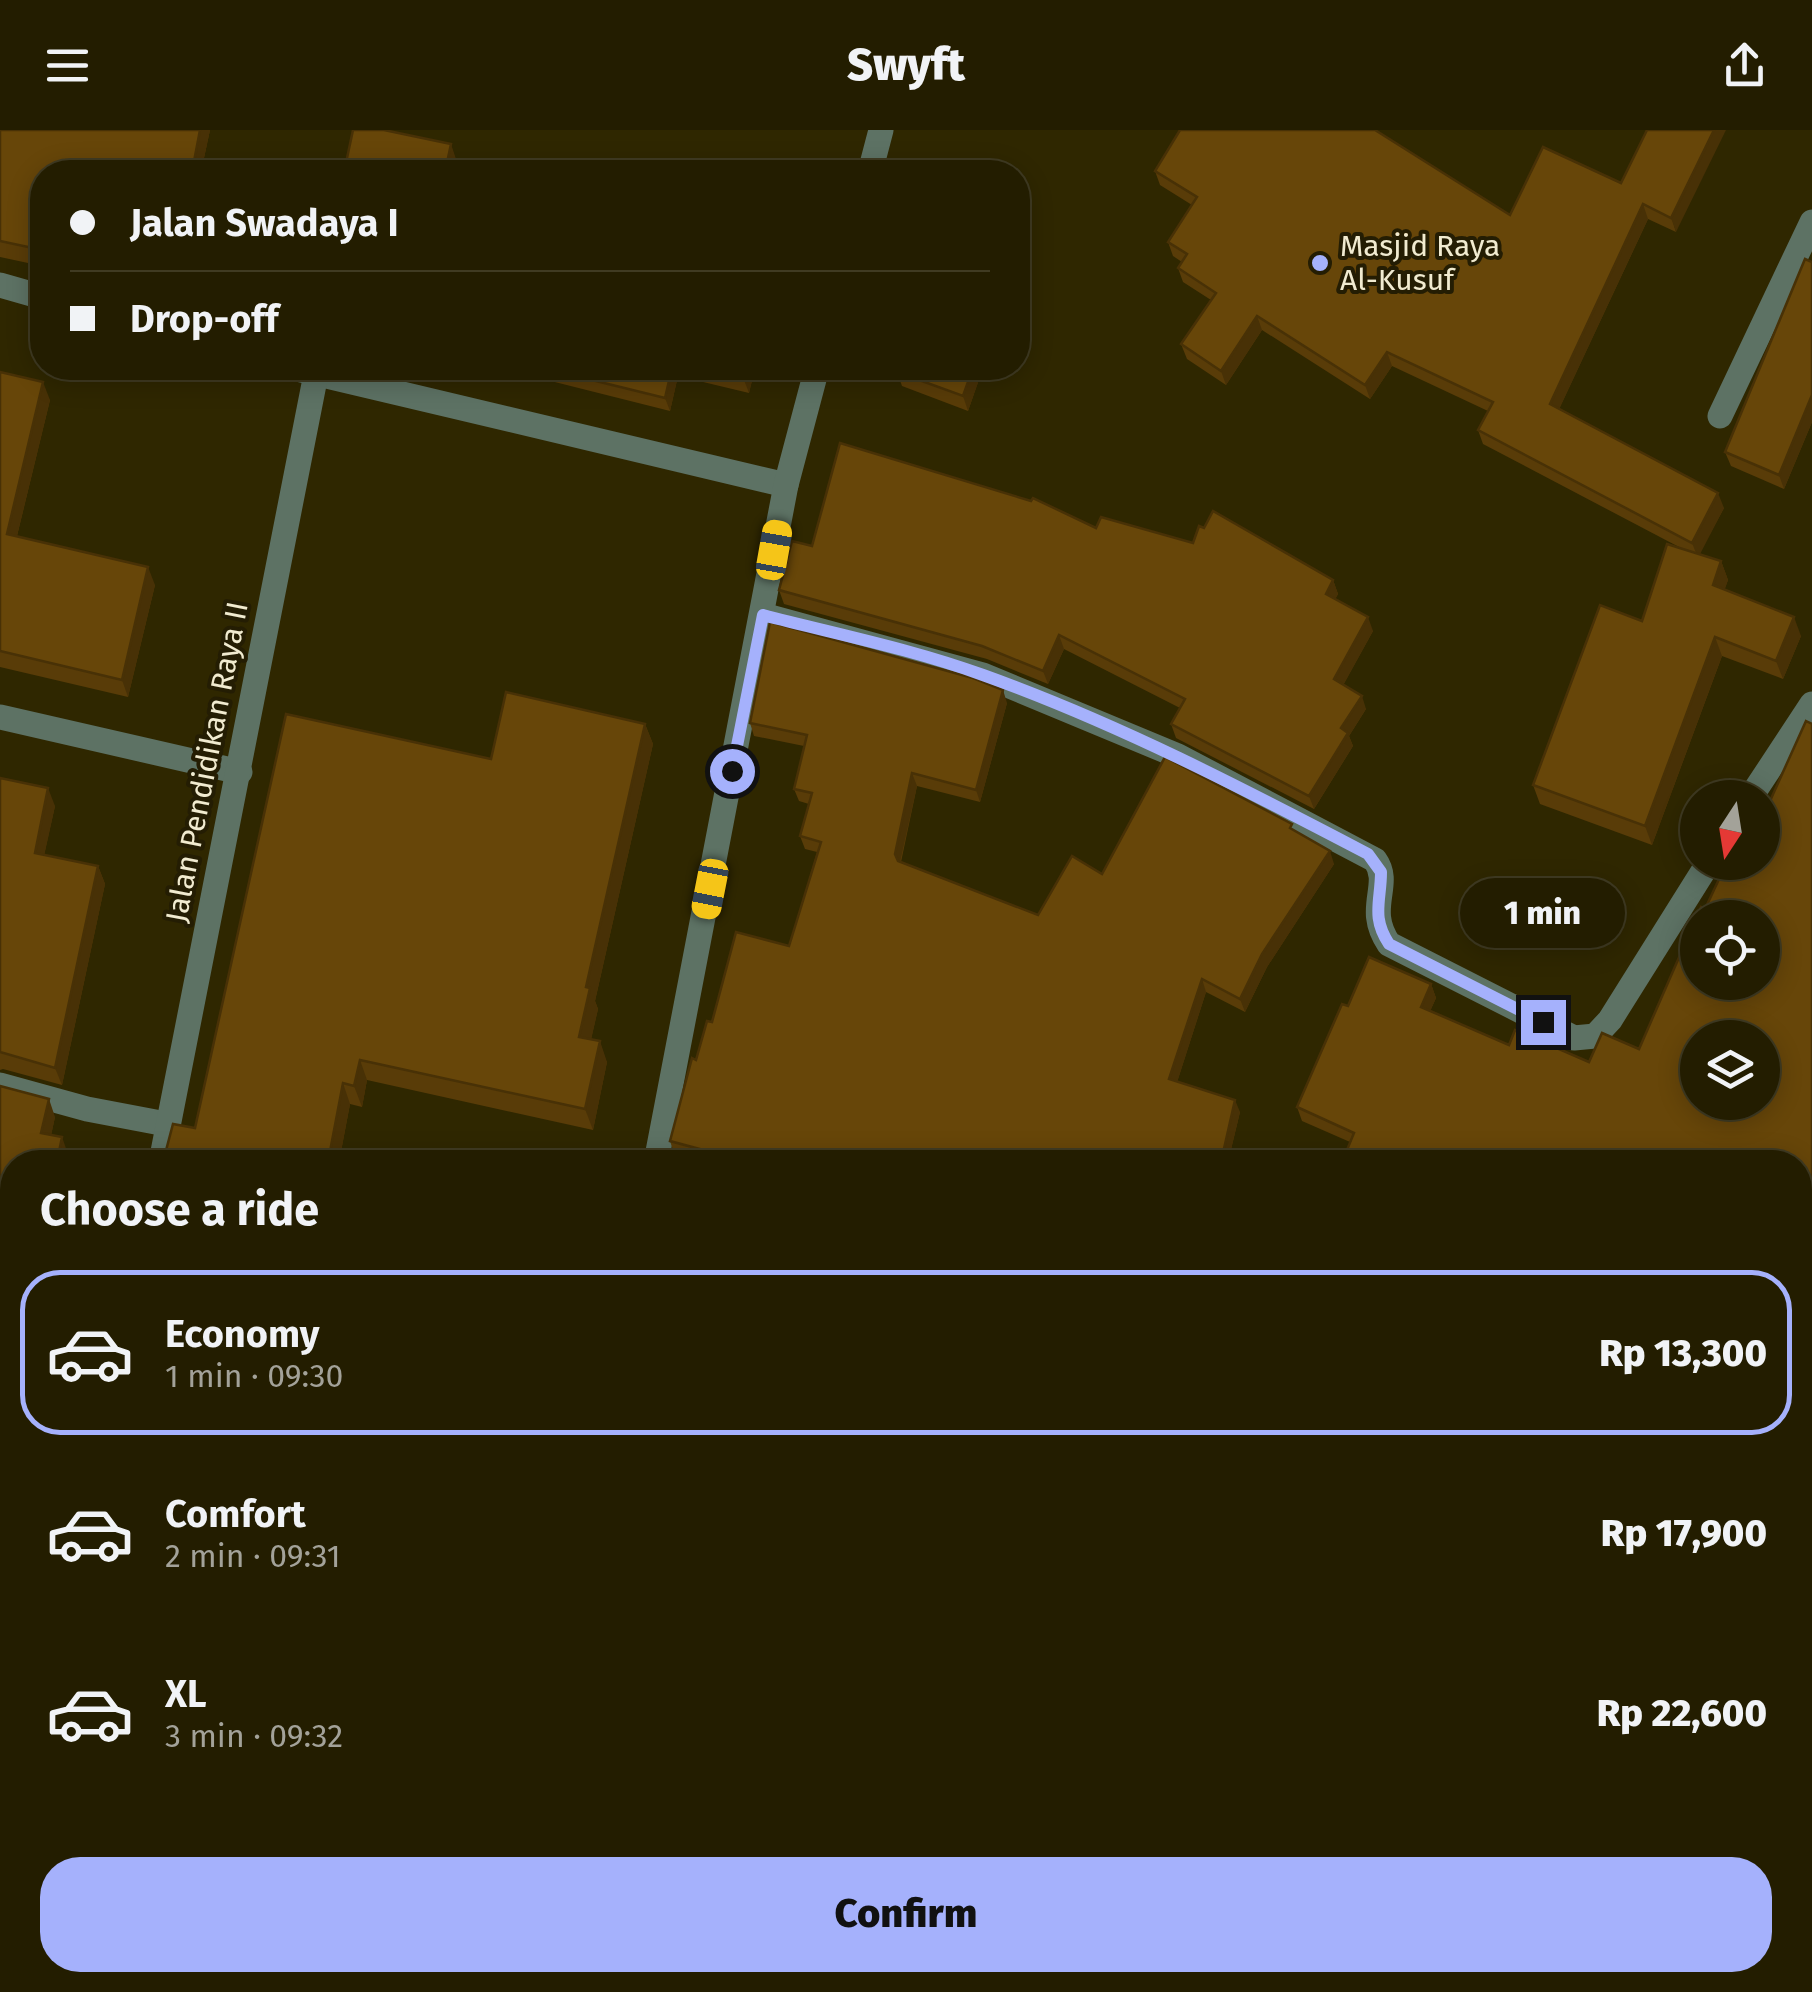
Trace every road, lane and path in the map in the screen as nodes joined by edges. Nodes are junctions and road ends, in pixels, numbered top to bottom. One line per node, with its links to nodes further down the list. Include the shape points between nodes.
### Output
1 (881, 130): 2 (street)
2 (873, 160)
3 (1812, 222): 9 (street)
4 (0, 285): 5 (street)
5 (30, 294)
6 (303, 380): 14 (street, Jalan Pendidikan Raya II)
7 (344, 380): 10 (street)
8 (814, 380): 10 (street)
9 (1720, 416)
10 (786, 484): 11 (street)
11 (763, 615): 16 (street, via 983,675 1223,778 1368,854 1382,877 1375,911 1389,944 1574,1038 1595,1036 1610,1020); 20 (street)
12 (1812, 704): 15 (street)
13 (0, 718): 14 (street)
14 (240, 772): 18 (street, Jalan Pendidikan Raya II)
15 (1762, 780)
16 (1698, 880)
17 (0, 1085): 18 (street)
18 (166, 1124): 19 (street, Jalan Pendidikan Raya II)
19 (163, 1150)
20 (658, 1150)

